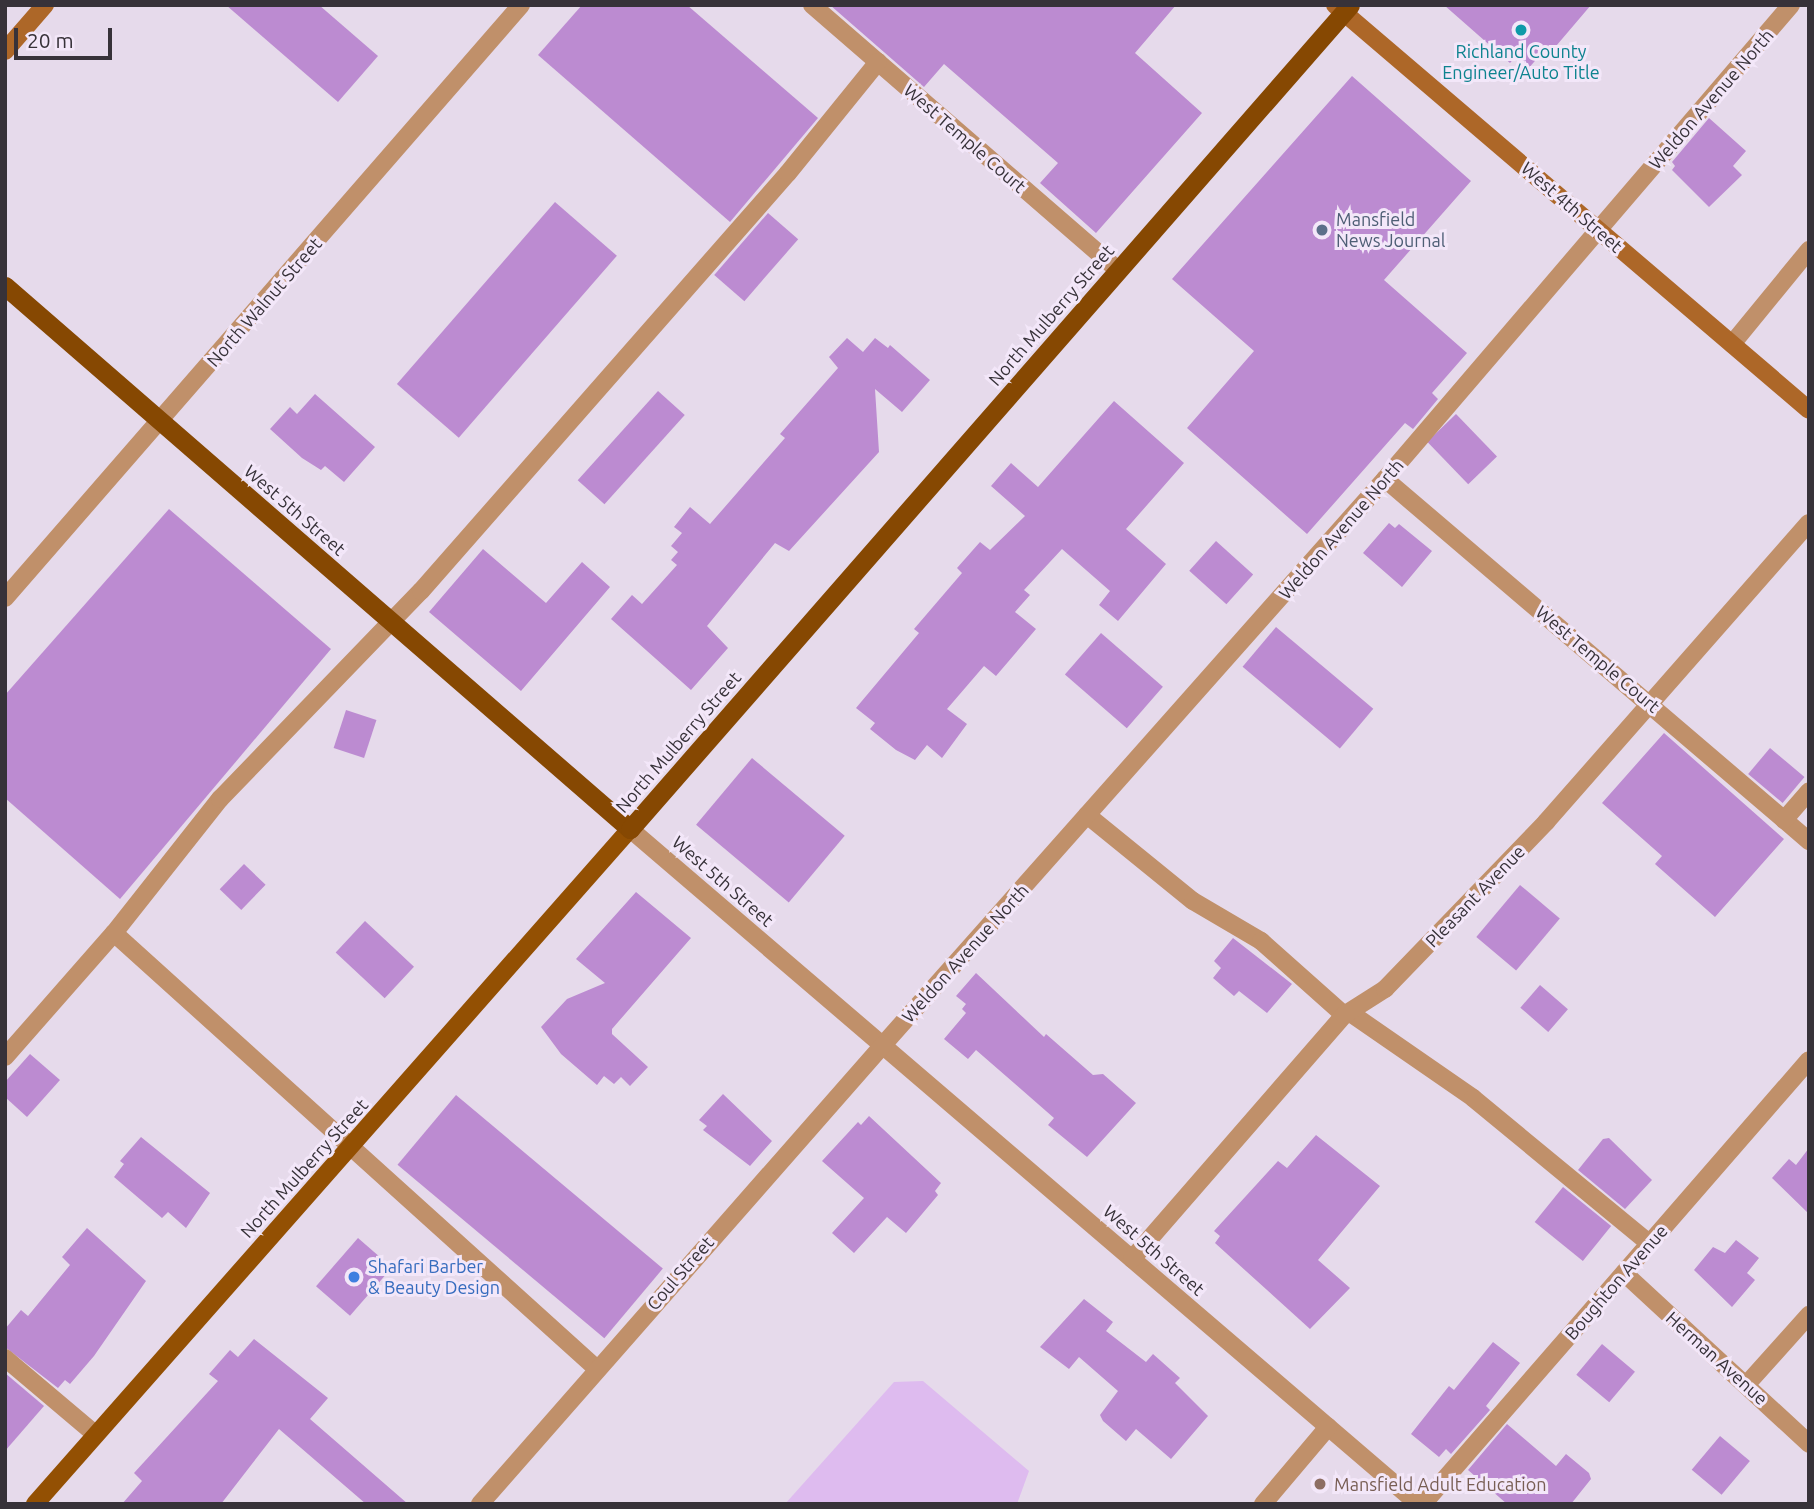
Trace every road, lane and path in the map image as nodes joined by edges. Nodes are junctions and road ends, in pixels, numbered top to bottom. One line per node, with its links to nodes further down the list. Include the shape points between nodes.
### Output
1 (45, 5): 6 (main road)
2 (522, 5): 14 (street, North Walnut Street)
3 (812, 5): 7 (street, West Temple Court)
4 (1791, 5): 8 (street, Weldon Avenue North)
5 (1343, 8): 8 (main road, West 4th Street); 10 (highway, North Mulberry Street)
6 (5, 51)
7 (878, 62): 10 (street, West Temple Court); 18 (street, via 771,193)
8 (1598, 229): 12 (main road, West 4th Street); 15 (street, Weldon Avenue North)
9 (1809, 250): 12 (street)
10 (1118, 270): 23 (highway, North Mulberry Street)
11 (5, 286): 14 (highway, West 5th Street)
12 (1732, 344): 13 (main road, West 4th Street)
13 (1809, 410)
14 (161, 421): 17 (street, North Walnut Street); 18 (highway, West 5th Street)
15 (1385, 478): 19 (street, West Temple Court); 21 (street, Weldon Avenue North)
16 (1809, 523): 19 (street, Pleasant Avenue)
17 (5, 598)
18 (390, 621): 23 (highway, West 5th Street); 25 (street, via 220,799)
19 (1652, 705): 22 (street, West Temple Court); 26 (street, Pleasant Avenue, via 1385,989)
20 (1809, 791): 22 (street)
21 (1087, 816): 26 (street, via 1193,901 1261,941); 27 (street, Weldon Avenue North)
22 (1784, 820): 24 (street, West Temple Court)
23 (630, 829): 27 (street, West 5th Street); 30 (main road, North Mulberry Street)
24 (1809, 841)
25 (114, 933): 28 (street); 30 (street)
26 (1346, 1014): 31 (street, via 1473,1098); 32 (street, Pleasant Avenue)
27 (883, 1045): 32 (street, West 5th Street); 36 (street, Coul Street)
28 (5, 1057)
29 (1809, 1060): 31 (street, Boughton Avenue)
30 (352, 1145): 36 (street); 39 (main road, North Mulberry Street)
31 (1649, 1243): 33 (street, Boughton Avenue)
32 (1132, 1259): 38 (street, West 5th Street)
33 (1624, 1273): 37 (street, Herman Avenue); 44 (street, Boughton Avenue)
34 (1809, 1315): 37 (street)
35 (5, 1358): 39 (street)
36 (596, 1368): 42 (street, Coul Street)
37 (1747, 1384): 40 (street, Herman Avenue)
38 (1328, 1427): 43 (street); 44 (street, West 5th Street)
39 (95, 1434): 41 (main road, North Mulberry Street)
40 (1809, 1444)
41 (35, 1504)
42 (480, 1504)
43 (1264, 1504)
44 (1420, 1504)

